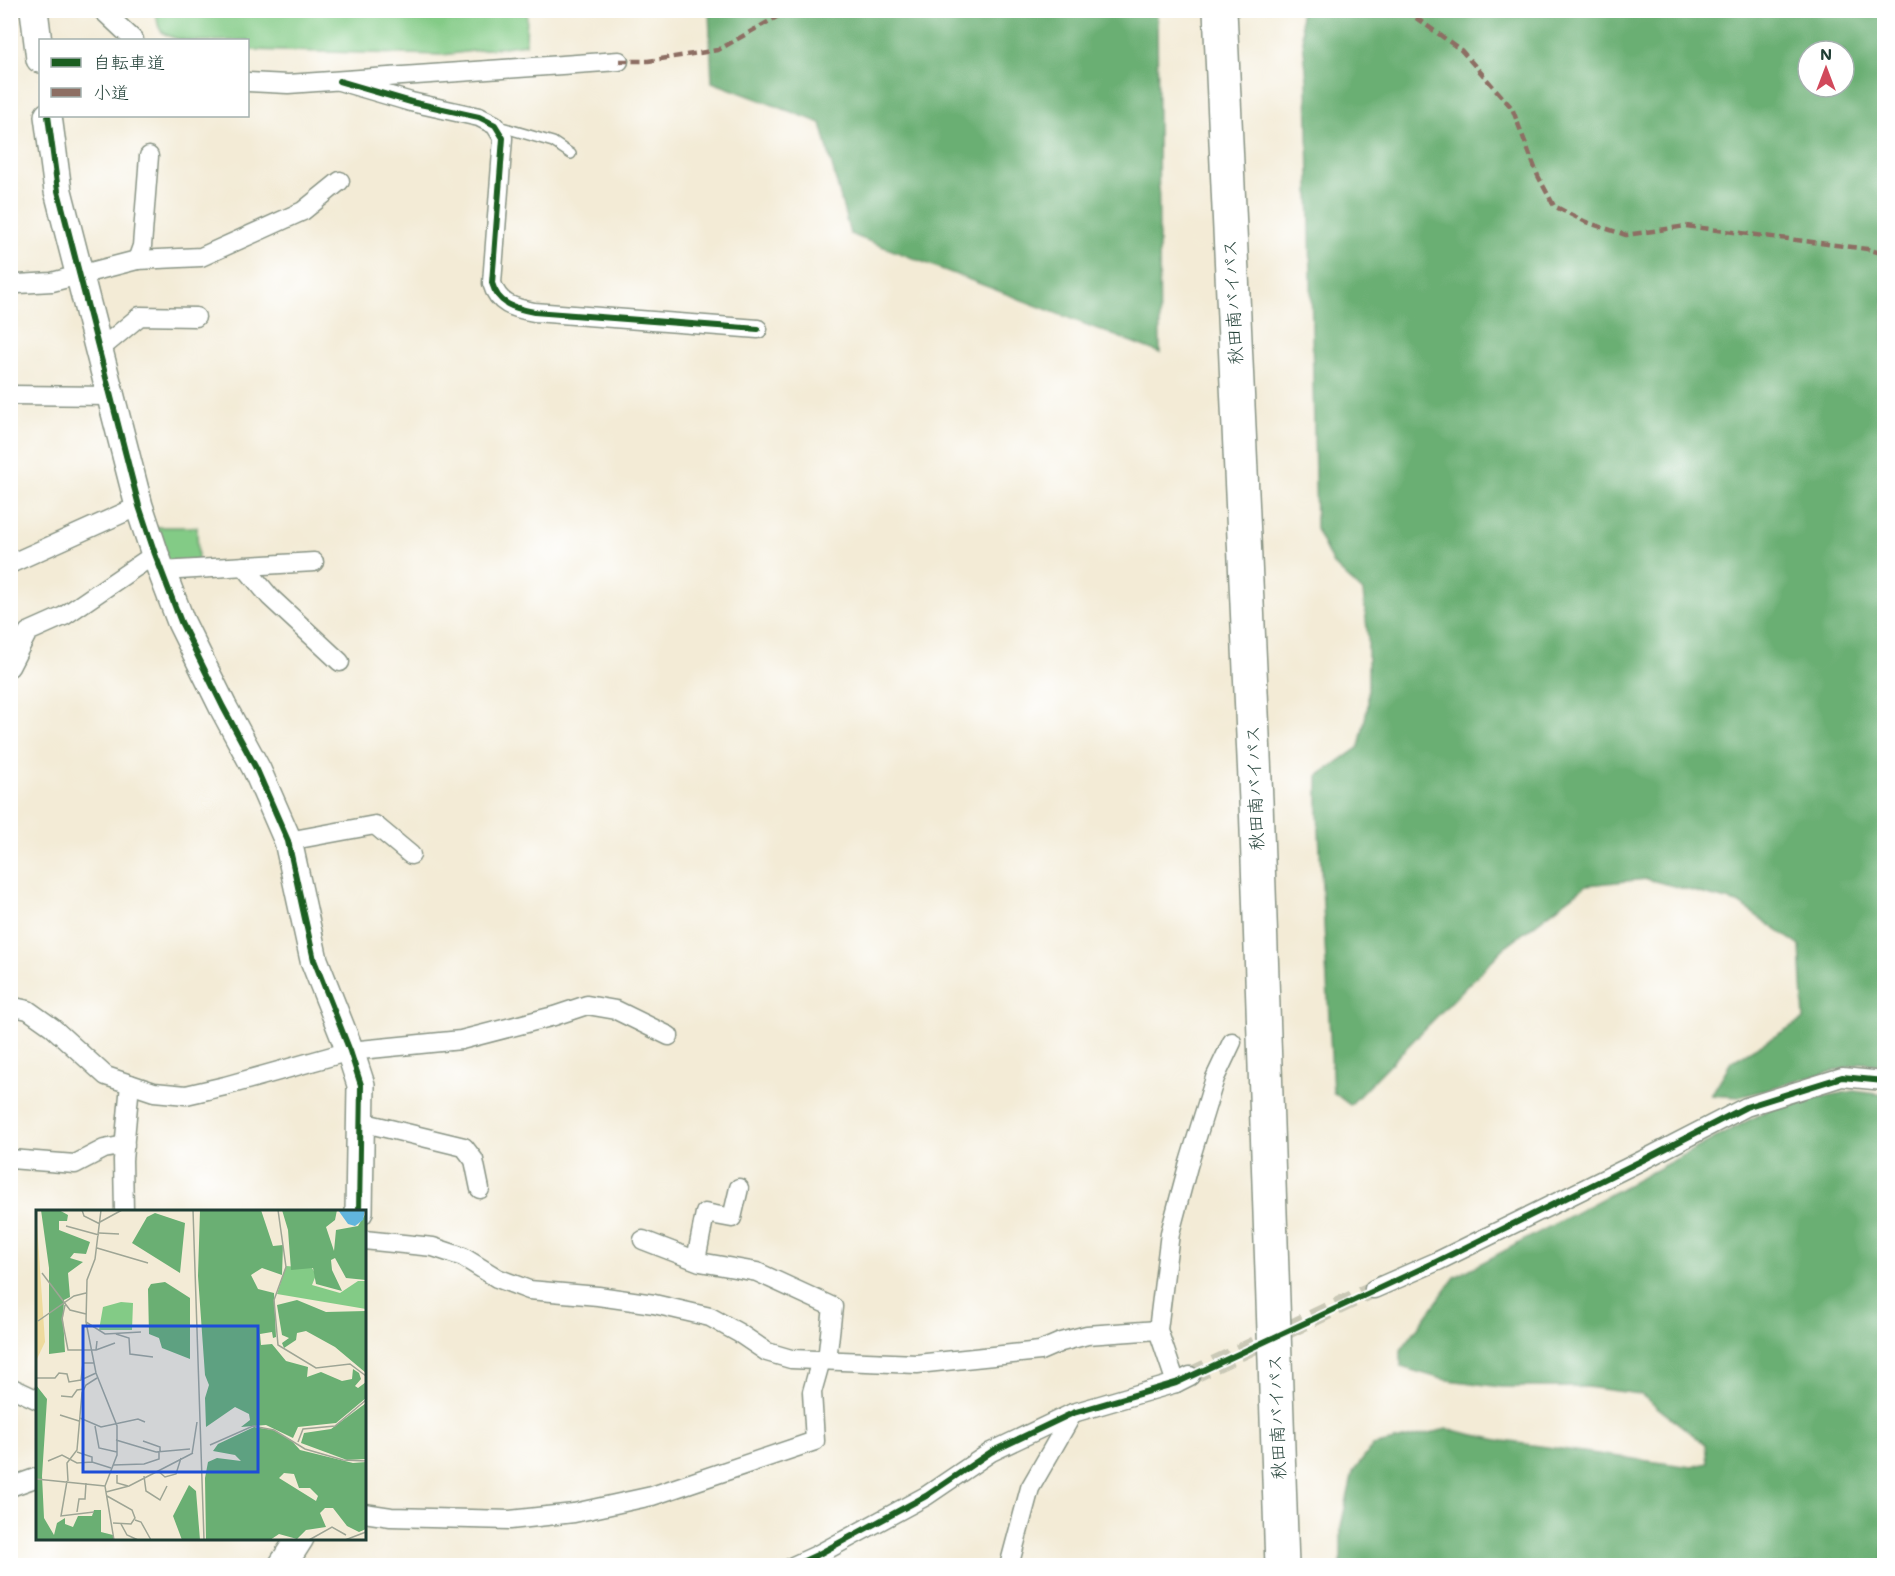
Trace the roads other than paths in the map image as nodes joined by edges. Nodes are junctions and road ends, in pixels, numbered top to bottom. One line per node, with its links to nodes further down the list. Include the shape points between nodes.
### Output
1 (34, 10): 5 (street)
2 (102, 10): 4 (street)
3 (1220, 10): 60 (highway, 秋田南バイパス, via 1256,801)
4 (133, 39)
5 (39, 51)
6 (619, 61): 7 (street)
7 (339, 81): 8 (street); 10 (street, via 479,117)
8 (249, 82)
9 (48, 117): 15 (street, via 58,190)
10 (495, 125): 11 (lane, via 553,142); 18 (street, via 503,138 492,283 495,294 505,304 534,312)
11 (571, 154)
12 (149, 156): 14 (street, via 142,246)
13 (340, 181): 14 (street, via 303,211 201,256)
14 (137, 260): 15 (street)
15 (79, 273): 16 (street, via 52,282); 19 (street)
16 (10, 282)
17 (196, 317): 19 (street, via 140,316)
18 (758, 329)
19 (99, 350): 21 (street)
20 (10, 395): 21 (street)
21 (111, 396): 22 (street)
22 (140, 506): 23 (street); 25 (street)
23 (158, 562): 26 (street); 28 (street, via 28,632); 29 (street, via 181,622 258,770)
24 (314, 562): 26 (street)
25 (10, 564)
26 (244, 566): 27 (street, via 270,597)
27 (340, 662)
28 (10, 667)
29 (288, 842): 30 (street, via 375,825); 34 (street, via 314,960)
30 (411, 855)
31 (10, 1006): 36 (street, via 28,1010 106,1076)
32 (669, 1036): 34 (street, via 616,1010 587,1005 461,1040)
33 (1232, 1042): 48 (street, via 1215,1078 1170,1233)
34 (350, 1051): 36 (street, via 186,1095 154,1092); 37 (street, via 361,1085)
35 (1884, 1081): 47 (street, via 1842,1077 1746,1107)
36 (130, 1084): 38 (street)
37 (361, 1122): 41 (street, via 464,1147 474,1160); 43 (street)
38 (125, 1144): 39 (street, via 104,1149 75,1164); 42 (street)
39 (10, 1159)
40 (739, 1188): 46 (street, via 732,1218 705,1213)
41 (480, 1189)
42 (124, 1210)
43 (359, 1210)
44 (366, 1240): 49 (street, via 433,1248 463,1257 497,1278 529,1290 654,1304 710,1317 767,1352 791,1359)
45 (643, 1240): 46 (street)
46 (696, 1260): 49 (street, via 757,1272 833,1307)
47 (1374, 1289)
48 (1158, 1330): 49 (street, via 1087,1335 1040,1351 917,1364); 52 (street, via 1183,1379)
49 (824, 1360): 55 (street, via 812,1392 815,1441 663,1493 574,1513 510,1520)
50 (10, 1386): 51 (street)
51 (36, 1399)
52 (1072, 1413): 57 (street, via 990,1452 926,1496); 59 (street, via 1030,1488)
53 (36, 1478): 54 (street)
54 (10, 1487)
55 (366, 1513)
56 (299, 1540): 58 (street)
57 (801, 1564)
58 (282, 1566)
59 (1008, 1566)
60 (1282, 1566)

